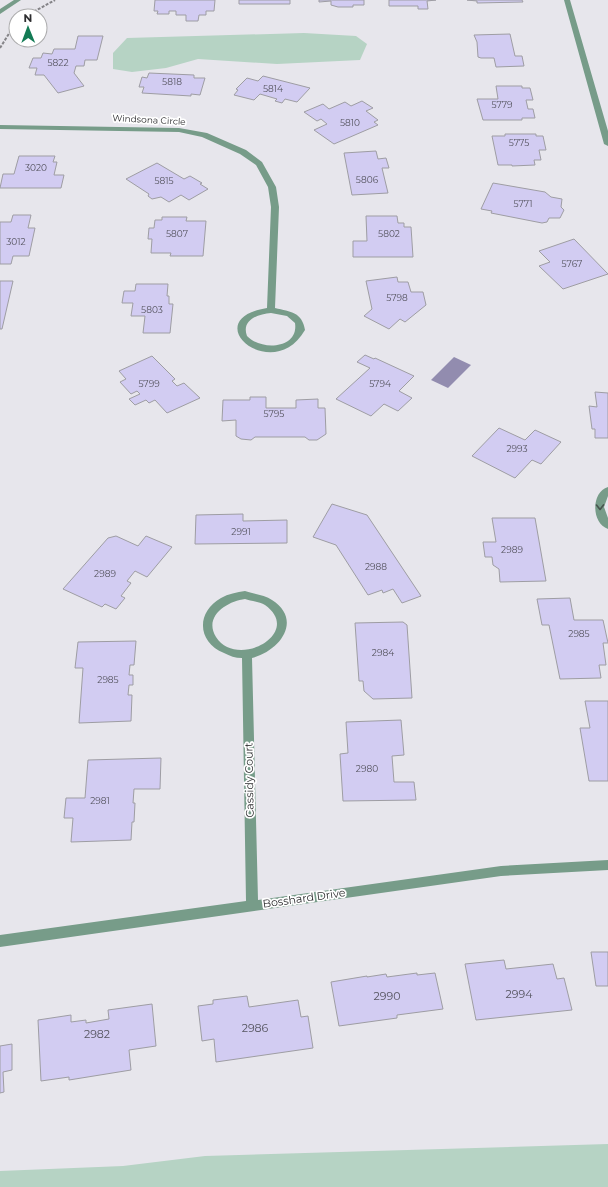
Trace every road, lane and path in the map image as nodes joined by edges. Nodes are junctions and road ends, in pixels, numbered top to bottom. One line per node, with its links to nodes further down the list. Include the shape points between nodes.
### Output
1 (18, 0): 5 (street)
2 (54, 0): 4 (path)
3 (567, 0): 9 (street)
4 (40, 8)
5 (0, 12)
6 (8, 35): 7 (path)
7 (0, 48)
8 (0, 127): 10 (street, Windsona Circle, via 179,130 204,135 243,152 259,164 272,187 275,207)
9 (608, 144)
10 (270, 310): 10 (street, via 246,319 242,324 243,337 248,342 265,348 280,348 293,342 301,331 296,318)
11 (608, 490): 12 (street, one-way to 12, via 601,498 599,507 601,516)
12 (608, 526)
13 (247, 654): 13 (street, via 260,652 278,638 282,618 269,602 246,595 233,597 218,605 208,616 207,626 214,643 223,650); 15 (street, Cassidy Court)
14 (608, 865): 15 (street, Bosshard Drive, via 501,872)
15 (252, 905): 16 (street, Bosshard Drive)
16 (0, 941)

